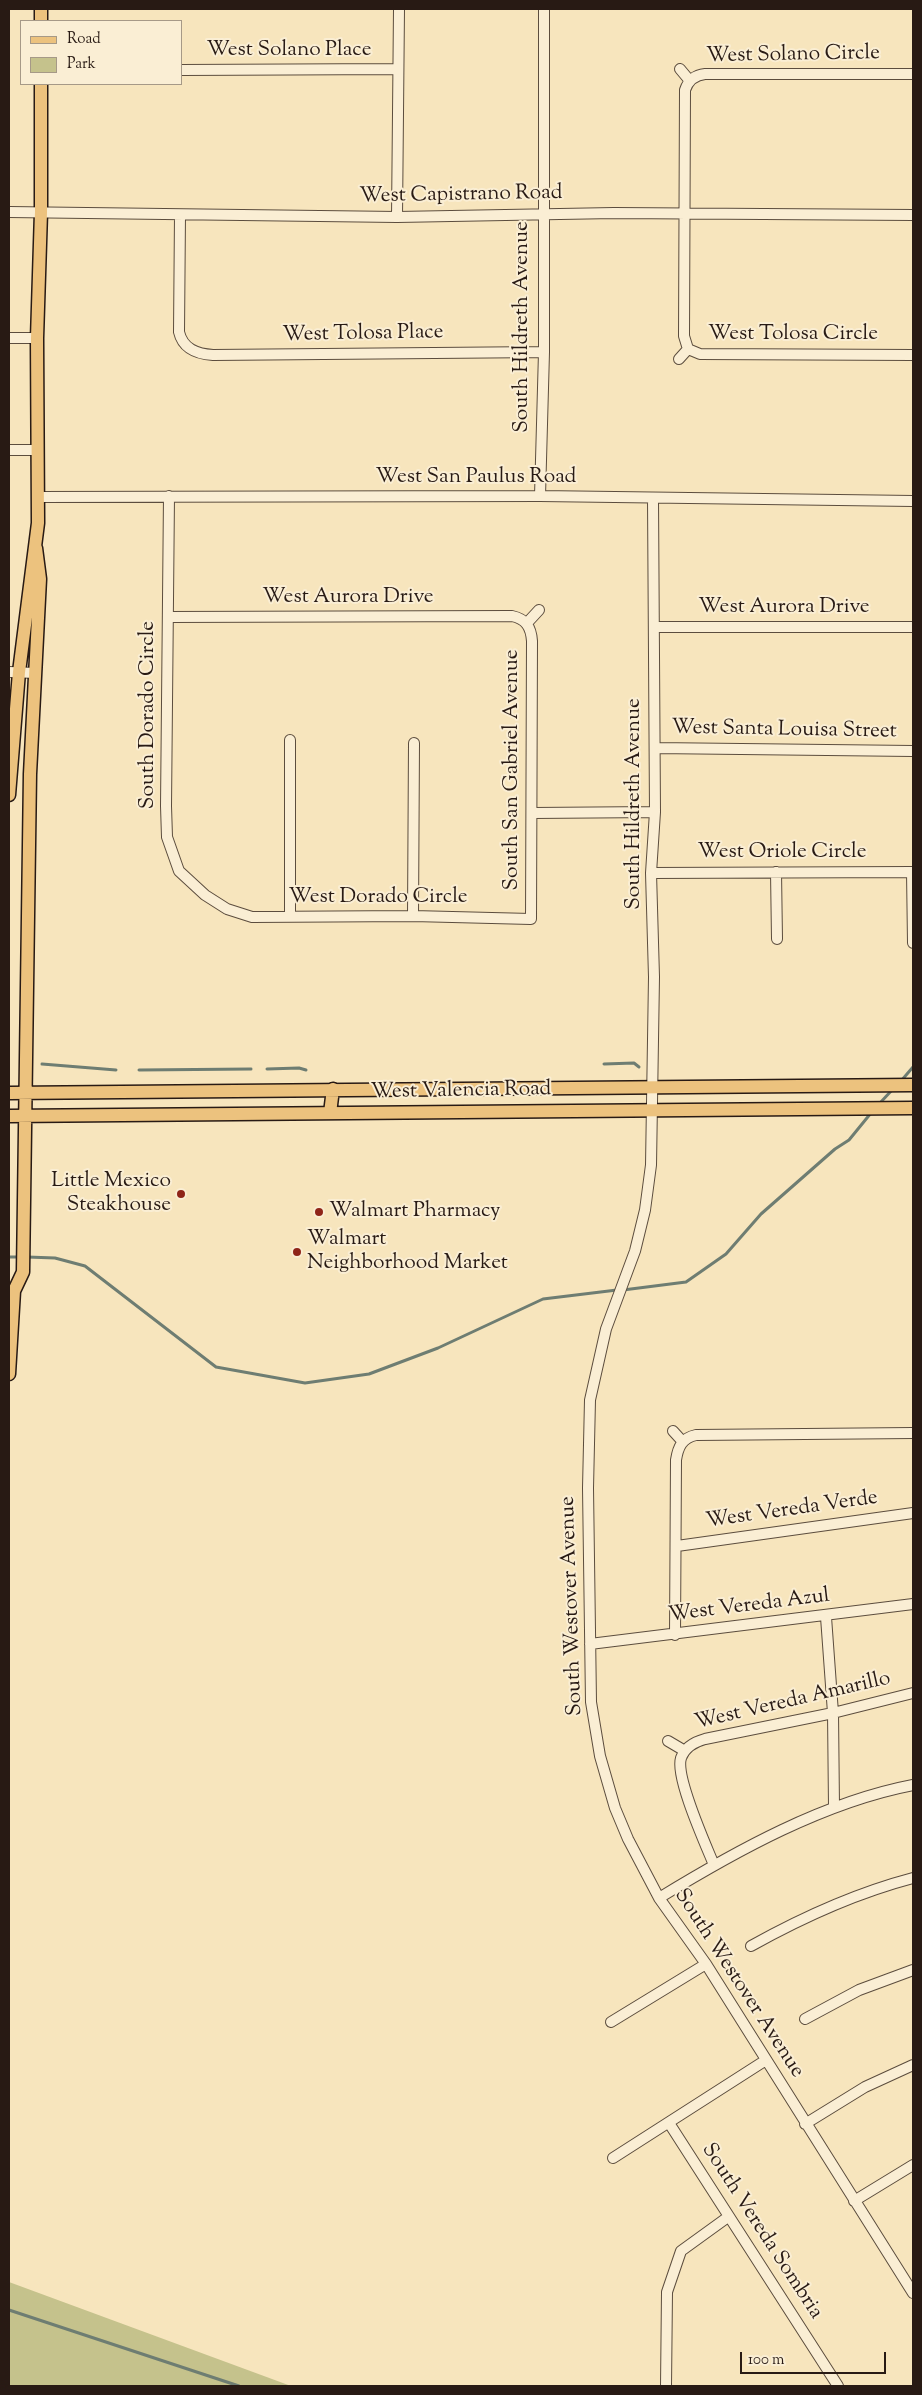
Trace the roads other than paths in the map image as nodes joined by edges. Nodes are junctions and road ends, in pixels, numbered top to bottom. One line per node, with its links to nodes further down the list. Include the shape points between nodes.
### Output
1 (399, 9): 3 (street)
2 (544, 9): 11 (street, South Hildreth Avenue)
3 (397, 68): 5 (street, West Solano Place); 15 (street)
4 (680, 69): 7 (street)
5 (182, 70)
6 (913, 74): 7 (street, West Solano Circle, via 705,74)
7 (690, 81): 13 (street, West Solano Circle, via 685,90)
8 (42, 85): 10 (main road)
9 (9, 212): 10 (street, West Capistrano Road)
10 (41, 212): 12 (street, West Capistrano Road); 17 (main road)
11 (542, 214): 13 (street, West Capistrano Road); 15 (street, West Capistrano Road); 19 (street, South Hildreth Avenue)
12 (180, 215): 15 (street, West Capistrano Road); 19 (street, West Tolosa Place, via 178,332 186,345 196,352 213,355)
13 (684, 215): 14 (street, West Capistrano Road); 18 (street, West Tolosa Circle, via 684,336)
14 (913, 215)
15 (397, 217)
16 (9, 338): 17 (street)
17 (37, 338): 23 (main road)
18 (688, 349): 20 (street, West Tolosa Circle, via 700,354); 21 (street)
19 (544, 352): 25 (street, South Hildreth Avenue)
20 (913, 355)
21 (679, 359)
22 (9, 450): 23 (street)
23 (38, 450): 26 (main road)
24 (169, 496): 25 (street, West San Paulus Road); 26 (street, West San Paulus Road); 31 (street, South Dorado Circle)
25 (540, 496): 27 (street, West San Paulus Road)
26 (38, 497): 29 (main road)
27 (653, 499): 28 (street, West San Paulus Road); 33 (street, South Hildreth Avenue)
28 (913, 501)
29 (36, 548): 35 (main road); 36 (main road, via 40,579)
30 (539, 610): 32 (street)
31 (168, 617): 32 (street, West Aurora Drive, via 512,616); 47 (street, South Dorado Circle, via 167,837 179,871 205,895)
32 (527, 623): 43 (street, South San Gabriel Avenue, via 532,632)
33 (654, 627): 34 (street, West Aurora Drive); 39 (street, South Hildreth Avenue)
34 (913, 627)
35 (14, 672): 36 (street); 41 (main road)
36 (36, 673): 57 (main road, via 29,823)
37 (290, 740): 48 (street)
38 (414, 743): 49 (street)
39 (655, 748): 40 (street, West Santa Louisa Street); 42 (street, South Hildreth Avenue)
40 (913, 751)
41 (9, 795)
42 (655, 812): 43 (street); 46 (street, South Hildreth Avenue)
43 (533, 813): 50 (street, South San Gabriel Avenue)
44 (776, 872): 45 (street, West Oriole Circle); 46 (street, West Oriole Circle); 51 (street)
45 (913, 872): 52 (street)
46 (652, 873): 53 (street, South Hildreth Avenue)
47 (227, 909): 48 (street, West Dorado Circle, via 252,917)
48 (290, 916): 49 (street, West Dorado Circle)
49 (412, 916): 50 (street, West Dorado Circle)
50 (531, 919)
51 (777, 939)
52 (913, 943)
53 (651, 1086): 54 (main road, West Valencia Road); 55 (main road, West Valencia Road); 59 (street, South Hildreth Avenue)
54 (913, 1086)
55 (333, 1089): 57 (main road, West Valencia Road); 60 (main road)
56 (9, 1093): 57 (main road, West Valencia Road)
57 (26, 1093): 62 (main road)
58 (907, 1108): 59 (main road, West Valencia Road)
59 (651, 1110): 60 (main road, West Valencia Road); 73 (street, South Westover Avenue, via 650,1174 645,1210 596,1366 589,1419)
60 (330, 1113): 62 (main road, West Valencia Road)
61 (9, 1116): 62 (main road, West Valencia Road)
62 (26, 1117): 63 (main road, via 23,1270)
63 (10, 1288): 64 (main road)
64 (9, 1374)
65 (673, 1431): 67 (street)
66 (913, 1433): 67 (street, via 696,1435)
67 (683, 1442): 69 (street, via 676,1460)
68 (913, 1513): 69 (street, West Vereda Verde)
69 (677, 1546): 72 (street)
70 (913, 1604): 71 (street, West Vereda Azul)
71 (826, 1617): 72 (street, West Vereda Azul); 75 (street)
72 (675, 1635): 73 (street, West Vereda Azul)
73 (590, 1644): 82 (street, South Westover Avenue, via 591,1702 600,1756 628,1839)
74 (913, 1693): 75 (street, West Vereda Amarillo)
75 (833, 1713): 77 (street, West Vereda Amarillo, via 705,1739); 79 (street)
76 (668, 1741): 77 (street)
77 (685, 1751): 80 (street, West Vereda Amarillo, via 680,1775)
78 (913, 1785): 79 (street)
79 (834, 1807): 80 (street)
80 (714, 1865): 82 (street)
81 (913, 1878): 83 (street, via 861,1893)
82 (660, 1898): 84 (street, South Westover Avenue)
83 (751, 1946)
84 (706, 1964): 87 (street); 88 (street, South Westover Avenue)
85 (913, 1970): 86 (street, via 859,1990)
86 (805, 2019)
87 (611, 2022)
88 (766, 2060): 90 (street); 91 (street, South Westover Avenue)
89 (913, 2065): 91 (street, via 864,2088)
90 (669, 2123): 92 (street); 95 (street, South Vereda Sombria)
91 (805, 2124): 94 (street, South Westover Avenue)
92 (613, 2158)
93 (913, 2165): 94 (street)
94 (854, 2201): 96 (street, South Westover Avenue)
95 (728, 2217): 97 (street, via 681,2251 667,2292); 98 (street, South Vereda Sombria)
96 (913, 2293)
97 (666, 2386)
98 (838, 2386)

